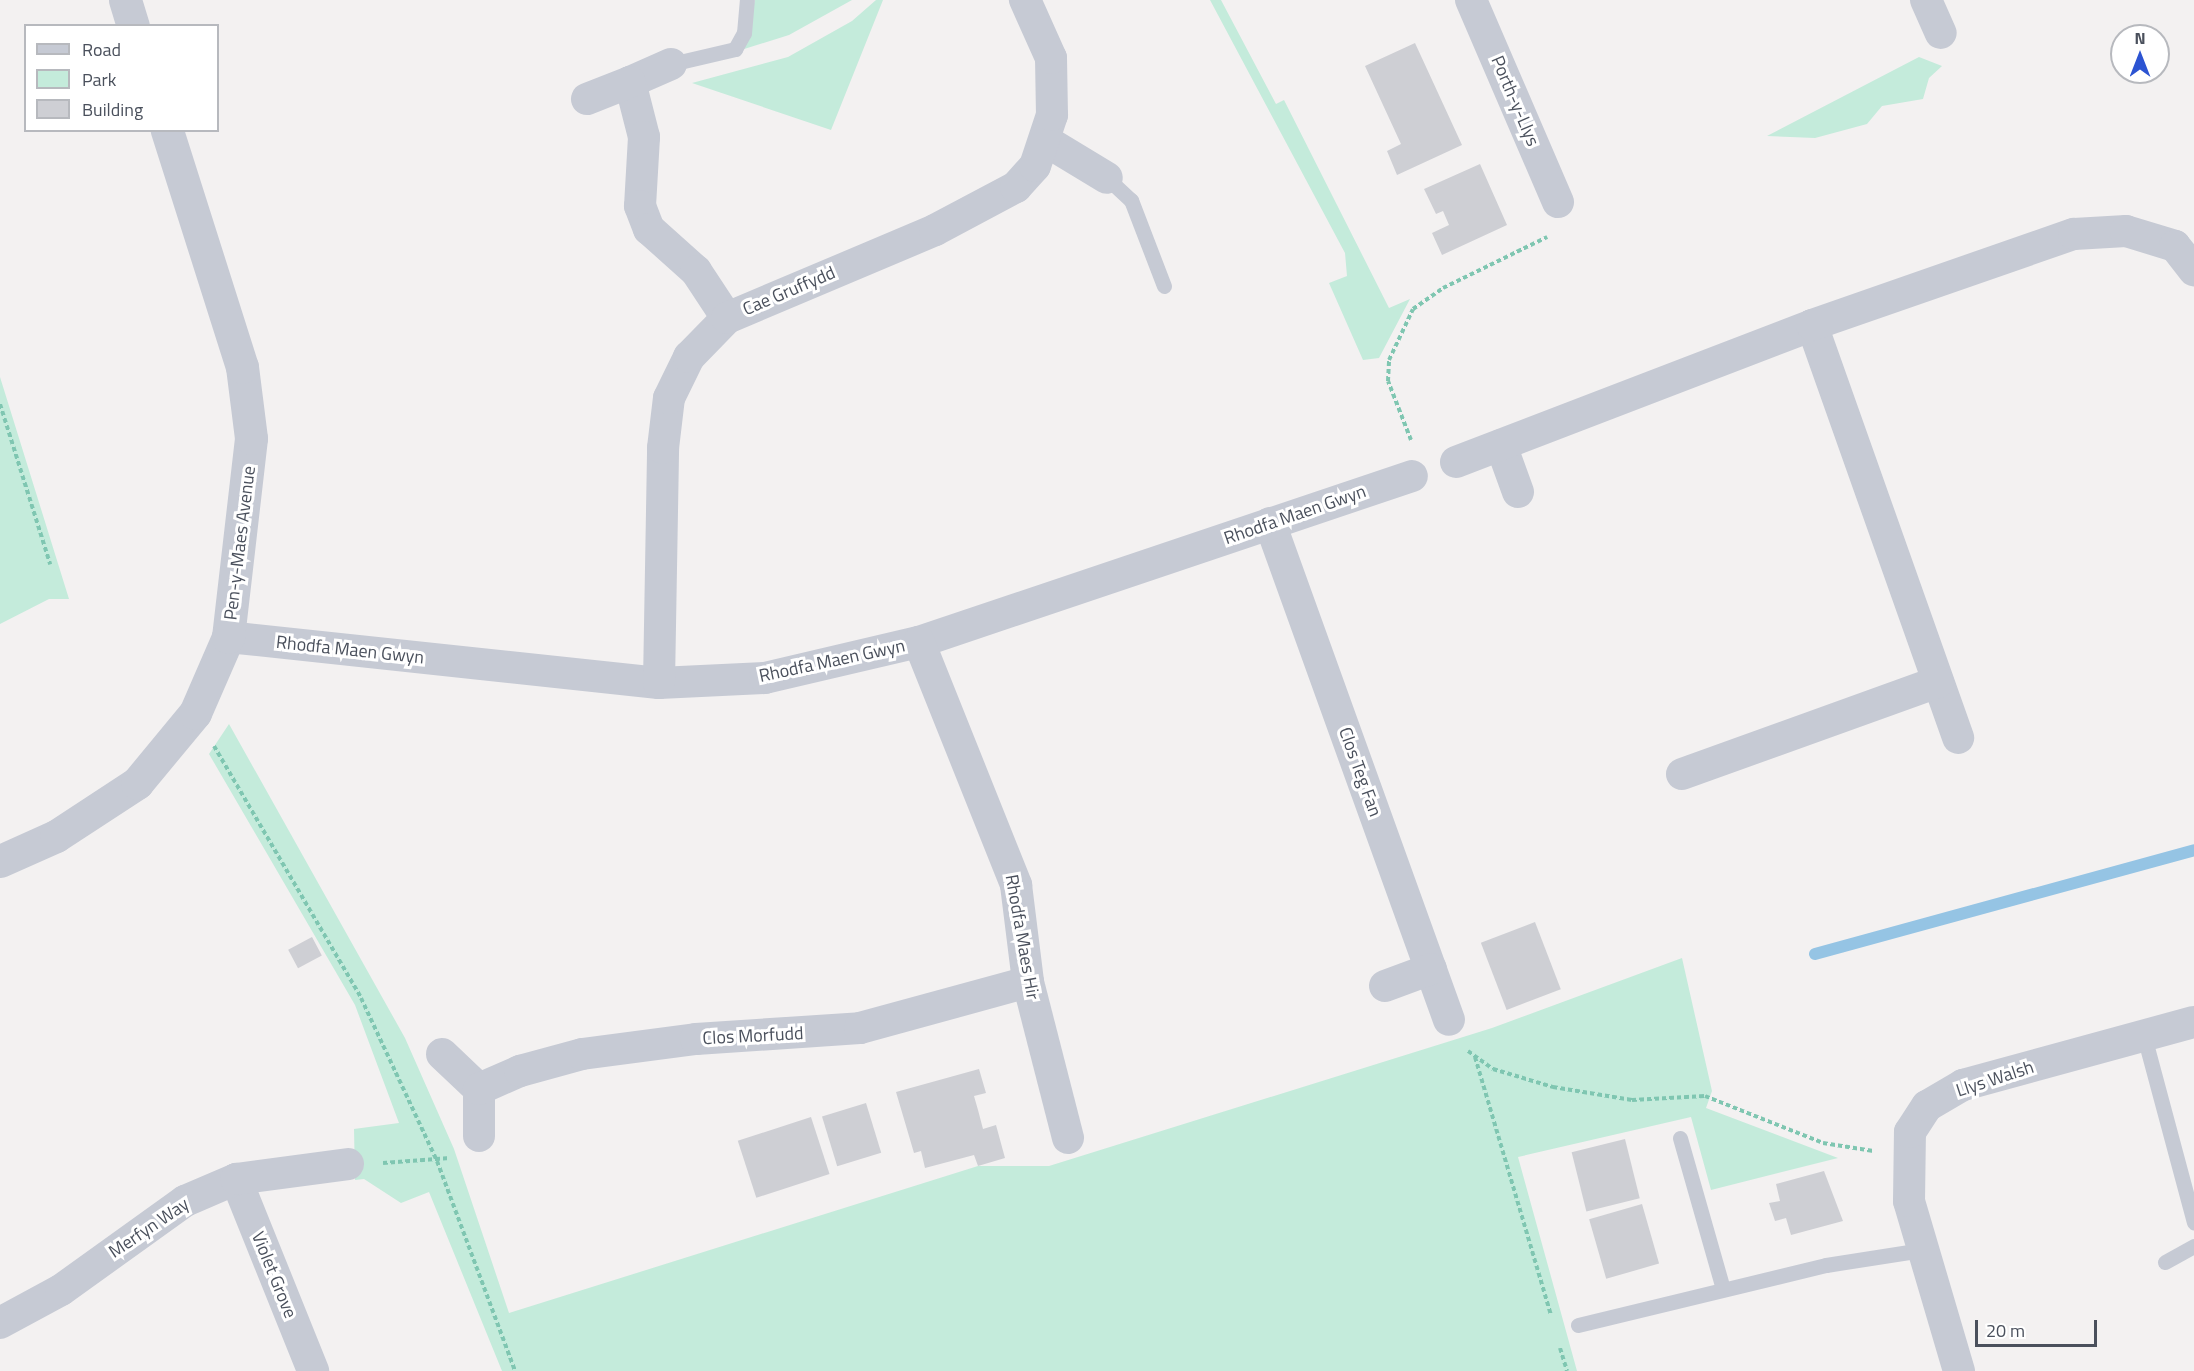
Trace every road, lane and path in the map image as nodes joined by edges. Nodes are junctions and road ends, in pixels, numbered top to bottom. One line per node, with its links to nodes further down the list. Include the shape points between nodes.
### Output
1 (125, 0): 6 (street)
2 (747, 0): 8 (lane, via 744,33 735,49)
3 (1025, 0): 12 (street, Cae Gruffydd, via 1051,58 1052,116)
4 (1472, 0): 14 (street, Porth-y-Llys)
5 (1926, 0): 7 (street)
6 (132, 24)
7 (1941, 33)
8 (672, 64): 9 (street)
9 (630, 82): 10 (street); 17 (street, via 644,137 640,206 649,229 696,271)
10 (587, 99)
11 (168, 132): 26 (street, Pen-y-Maes Avenue, via 242,367 251,438)
12 (1046, 141): 13 (street); 17 (street, Cae Gruffydd, via 1035,166 1016,187 935,230)
13 (1107, 178): 16 (lane, via 1131,200)
14 (1558, 202): 22 (path, via 1564,225 1554,234 1443,288 1413,309 1400,332 1388,381 1424,472)
15 (2194, 270): 18 (street, via 2175,246 2126,231 2074,234)
16 (1164, 286)
17 (727, 318): 29 (street, Cae Gruffydd, via 689,357 669,398)
18 (1812, 326): 20 (street); 28 (street)
19 (0, 404): 25 (path)
20 (1501, 445): 21 (street); 23 (street)
21 (1456, 462)
22 (1412, 476): 24 (street, Rhodfa Maen Gwyn)
23 (1518, 492)
24 (1270, 523): 27 (street, Rhodfa Maen Gwyn); 34 (street, Clos Teg Fan)
25 (50, 564)
26 (228, 637): 29 (street, Rhodfa Maen Gwyn); 30 (street, Pen-y-Maes Avenue)
27 (919, 642): 29 (street, Rhodfa Maen Gwyn, via 765,678); 35 (street, Rhodfa Maes Hir, via 1016,885)
28 (1938, 682): 31 (street); 32 (street)
29 (659, 683)
30 (195, 712): 33 (street, Pen-y-Maes Avenue, via 137,783 56,836); 46 (path, via 361,998)
31 (1958, 738)
32 (1682, 774)
33 (0, 861)
34 (1431, 969): 36 (street); 37 (street, Clos Teg Fan)
35 (1028, 982): 42 (street, Clos Morfudd, via 860,1028 696,1039 582,1054 520,1071); 44 (street, Rhodfa Maes Hir)
36 (1385, 986)
37 (1449, 1020): 41 (path)
38 (2194, 1022): 39 (street, Llys Walsh)
39 (2144, 1036): 48 (street, Llys Walsh, via 1963,1085 1927,1106 1910,1132); 50 (lane)
40 (442, 1054): 42 (street)
41 (1475, 1056): 48 (path, via 1492,1069 1553,1088 1632,1100 1705,1096 1824,1143 1871,1151); 55 (path)
42 (479, 1089): 43 (street)
43 (479, 1136)
44 (1068, 1138)
45 (1680, 1138): 54 (lane)
46 (437, 1161): 47 (path); 60 (path)
47 (348, 1164): 49 (street, Merfyn Way)
48 (1906, 1165): 52 (street, Llys Walsh)
49 (236, 1179): 56 (street, Merfyn Way, via 185,1201 61,1290); 59 (street, Violet Grove)
50 (2194, 1222)
51 (2194, 1246): 53 (lane)
52 (1922, 1250): 54 (lane); 62 (street, Llys Walsh)
53 (2165, 1262)
54 (1723, 1289): 57 (lane)
55 (1553, 1320)
56 (0, 1323)
57 (1578, 1325)
58 (1558, 1341): 61 (path)
59 (313, 1371)
60 (515, 1371)
61 (1567, 1371)
62 (1959, 1371)

